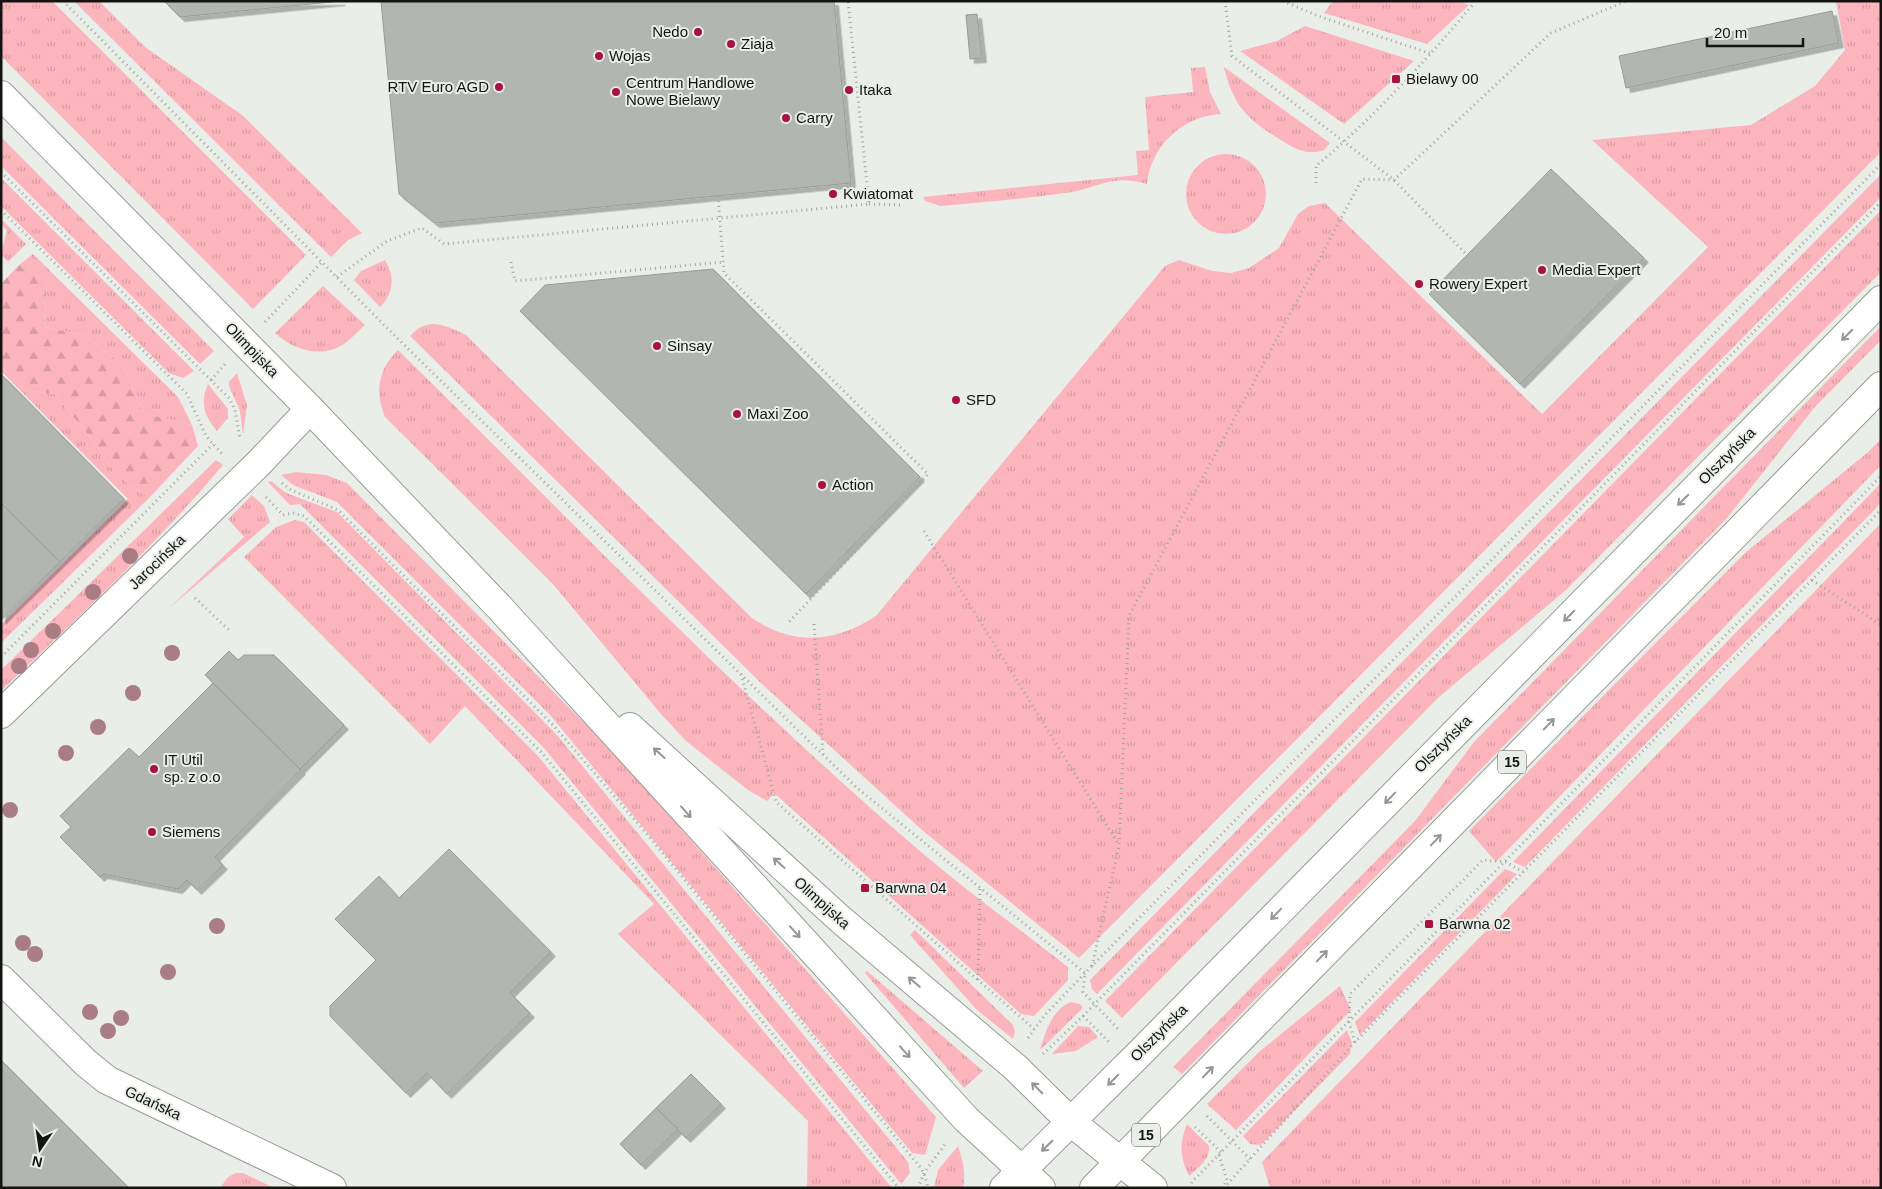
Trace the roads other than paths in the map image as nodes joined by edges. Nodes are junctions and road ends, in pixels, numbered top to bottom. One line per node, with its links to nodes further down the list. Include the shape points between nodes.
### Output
1 (1, 94): 4 (main road, Olimpijska)
2 (1881, 300): 8 (main road, Olsztyńska, one-way to 8)
3 (1881, 386): 9 (main road, 15, one-way to 3)
4 (310, 409): 5 (main road, Olimpijska); 6 (main road, Jarocińska, via 252,470)
5 (500, 608): 8 (main road, Olimpijska, one-way to 5, via 1015,1066 840,919); 10 (main road, Olimpijska, one-way to 10)
6 (1, 714)
7 (1, 979): 11 (main road, Gdańska, via 107,1080)
8 (1072, 1122): 9 (main road, Olimpijska); 10 (main road, Olsztyńska, one-way to 10)
9 (1119, 1162): 12 (main road, 15); 13 (main road, Olimpijska)
10 (1022, 1182)
11 (332, 1188)
12 (1094, 1188)
13 (1153, 1188)

